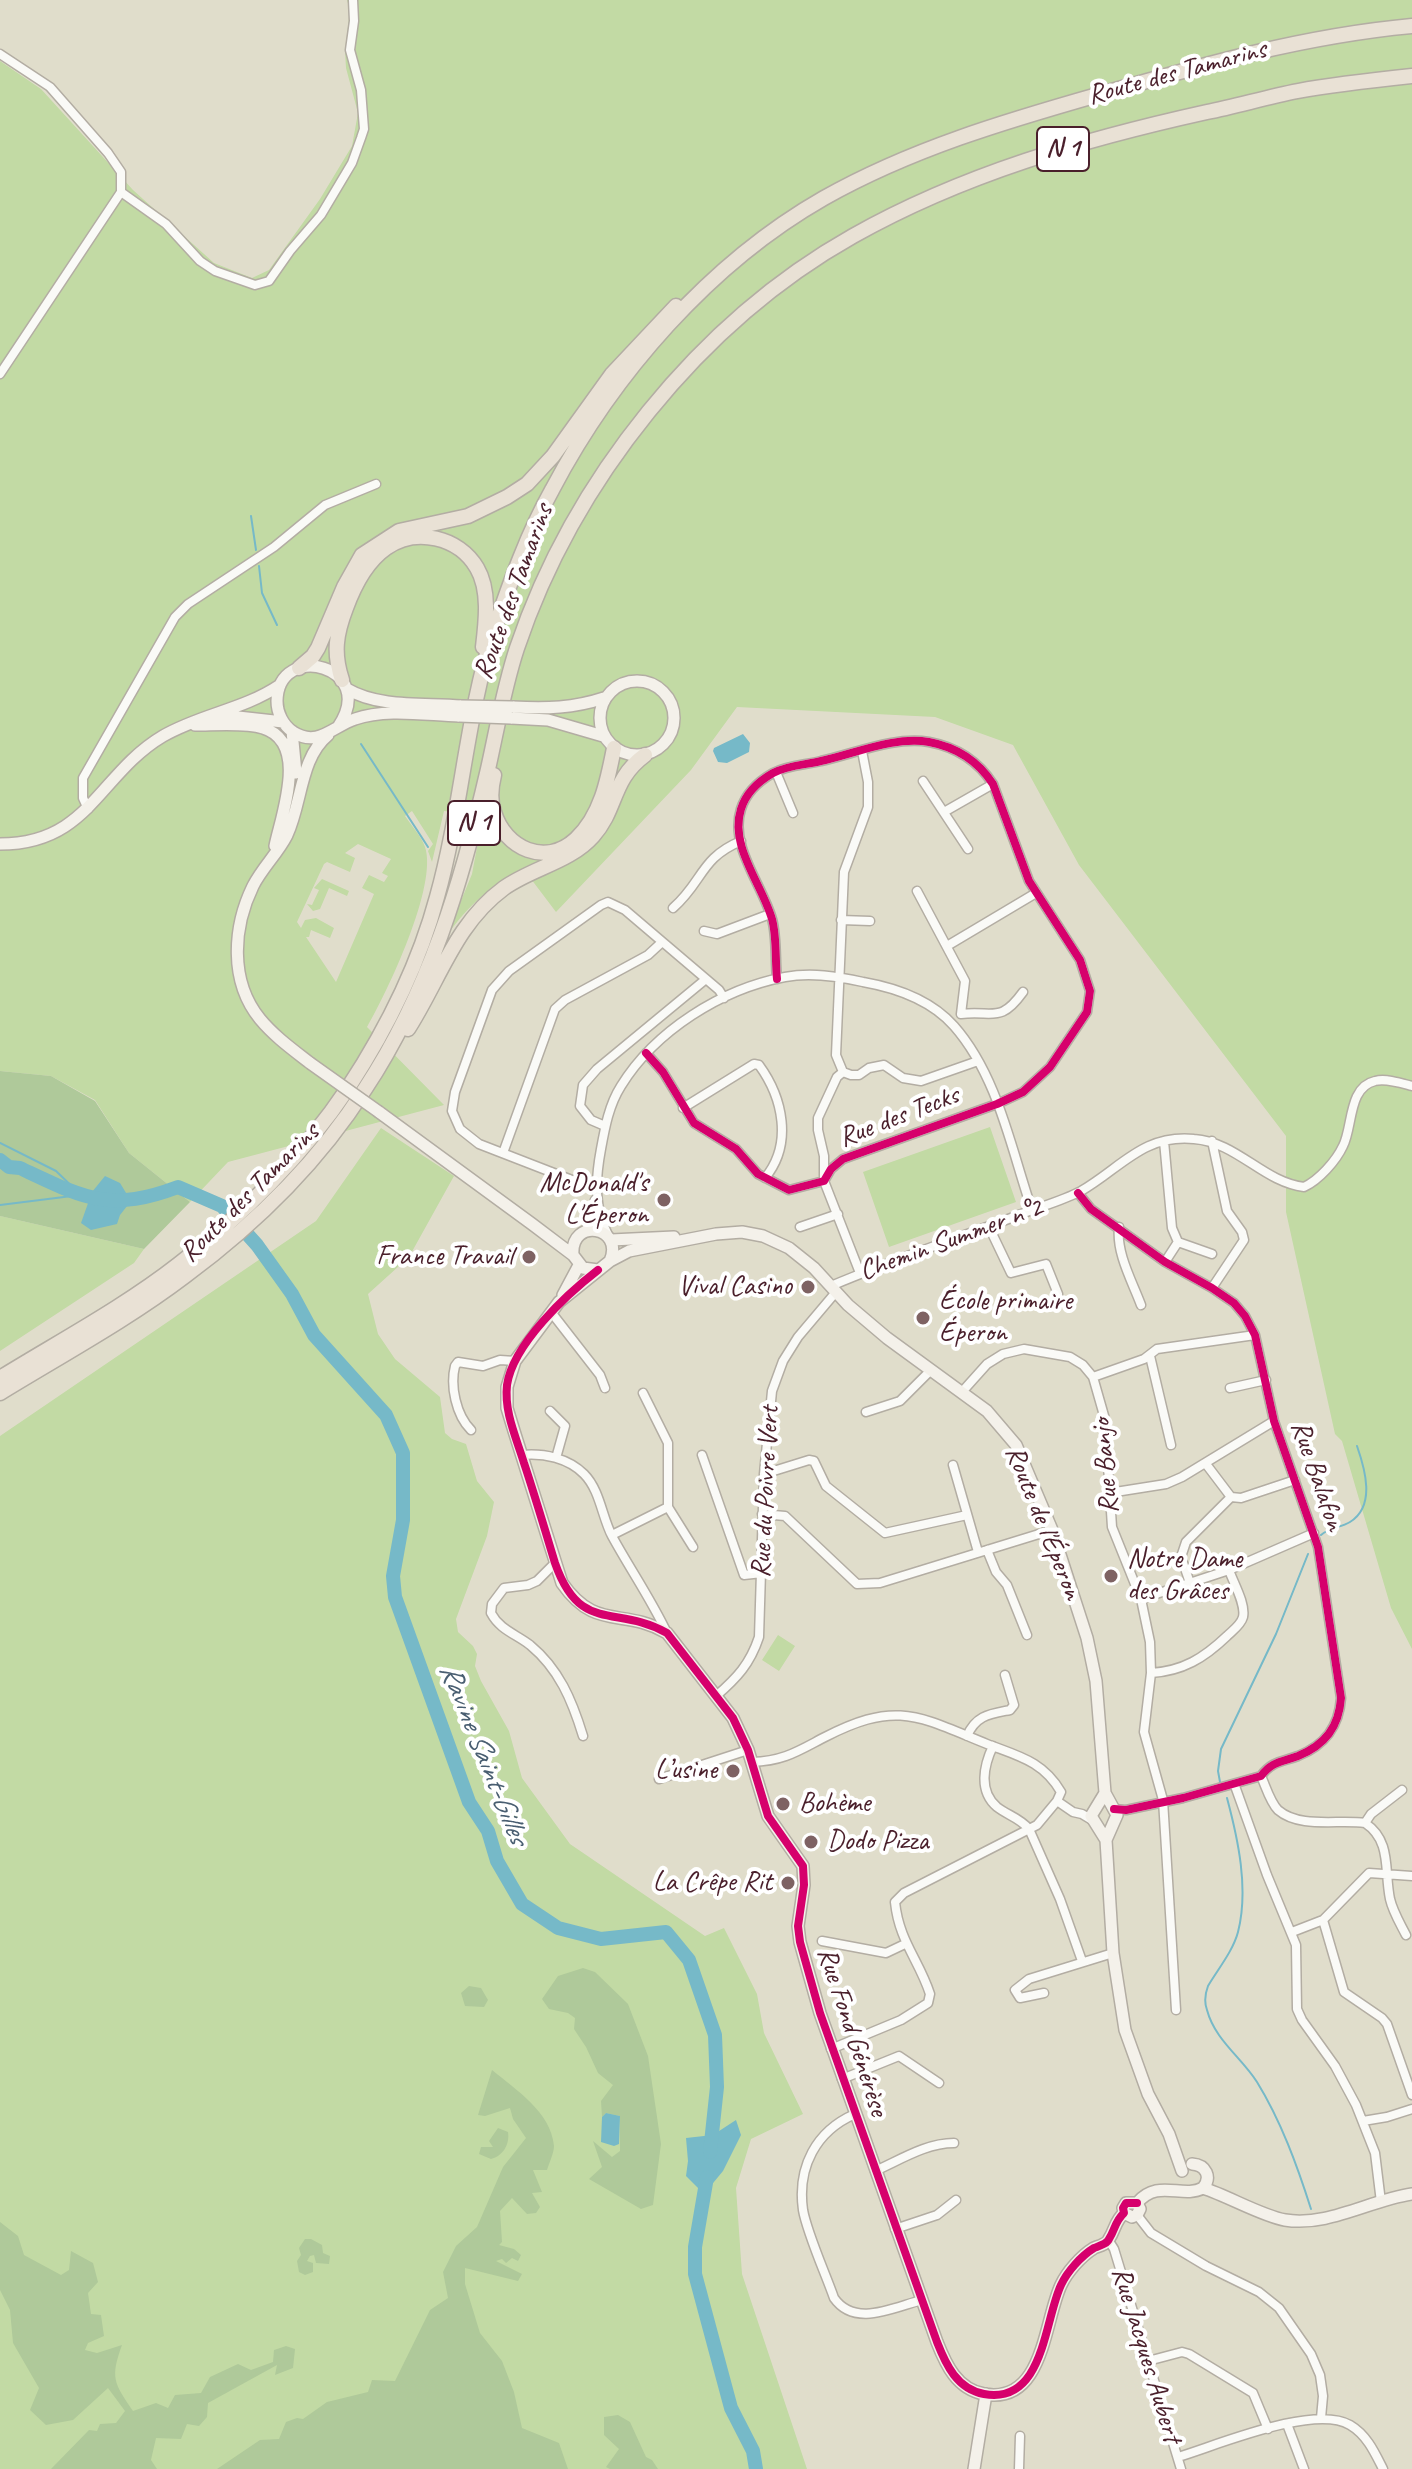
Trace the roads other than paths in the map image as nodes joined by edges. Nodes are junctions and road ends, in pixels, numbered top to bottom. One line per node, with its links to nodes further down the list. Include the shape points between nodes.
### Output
1 (353, 0): 5 (street, via 350,50 364,129 352,163 321,215 269,281 255,285 215,271 152,212)
2 (1412, 26): 6 (highway, Route des Tamarins / N 1, via 1258,50 976,131 872,173)
3 (0, 54): 5 (street, via 50,87 108,153 121,172)
4 (1412, 76): 9 (highway, Route des Tamarins / N 1, via 1295,91 1135,128 952,189 829,250 747,311 669,388 620,449)
5 (121, 192): 7 (street)
6 (757, 242): 10 (highway, via 705,280 644,338 527,484 468,516 399,531 362,555 318,648); 13 (highway, Route des Tamarins / N 1, via 657,340 574,452 519,561)
7 (0, 374)
8 (376, 484): 29 (street, via 325,505 175,617 83,778)
9 (549, 568): 23 (highway, via 508,700 493,781 493,812 509,838 531,853 573,842 598,807); 55 (highway, Route des Tamarins / N 1, via 513,662 446,926)
10 (299, 668): 11 (main road, via 322,667); 12 (main road)
11 (344, 684): 13 (highway, via 335,641 355,586 386,547 423,536 456,546 478,569 485,631); 15 (main road, via 355,694); 19 (main road, via 349,702)
12 (280, 685): 18 (main road, via 277,710); 20 (main road, via 252,702)
13 (476, 694): 82 (highway, Route des Tamarins / N 1, via 438,893 389,1017 349,1087 283,1168)
14 (604, 698): 16 (main road, via 580,706); 22 (main road, via 599,717); 25 (main road, via 614,688 643,681 667,697 674,725 659,749)
15 (460, 711): 16 (main road, bridge); 19 (main road, via 373,715)
16 (512, 713): 22 (main road)
17 (195, 725): 18 (main road, via 238,717); 20 (main road); 36 (main road, via 262,727 281,742 290,770 288,797)
18 (287, 726): 21 (main road, via 303,736); 32 (main road, via 296,773)
19 (338, 727): 21 (main road)
20 (179, 728): 29 (main road, via 144,748)
21 (328, 735): 32 (main road, via 312,751)
22 (603, 736): 23 (main road)
23 (614, 748): 25 (main road)
24 (862, 751): 26 (street); 28 (street, via 926,742 971,759); 41 (street, via 868,807 846,862)
25 (645, 755): 55 (highway, via 627,770 601,825 583,846 505,888 472,917 418,1014)
26 (776, 772): 31 (street); 33 (street, via 754,788 741,808)
27 (923, 781): 30 (street)
28 (993, 784): 30 (street); 38 (street)
29 (88, 809): 34 (main road, via 36,840)
30 (944, 812): 35 (street)
31 (793, 813)
32 (294, 814): 36 (main road)
33 (741, 841): 39 (street, via 710,858); 40 (street)
34 (0, 844)
35 (968, 849)
36 (272, 857): 70 (main road, bridge, via 242,912 238,943 238,969 259,1018 278,1039)
37 (917, 891): 45 (street)
38 (1036, 893): 45 (street); 58 (street, via 1080,960 1089,1002 1050,1067 1023,1092)
39 (673, 908)
40 (770, 914): 43 (street, via 717,934); 48 (street)
41 (841, 920): 42 (street); 46 (street)
42 (870, 921)
43 (704, 931)
44 (661, 943): 47 (street); 63 (street, via 555,1009); 63 (street, via 625,910 608,902 497,982 452,1111 468,1137)
45 (947, 946): 51 (street, via 965,981)
46 (839, 977): 48 (street); 52 (street, via 910,995); 56 (street, via 836,1055)
47 (706, 979): 50 (street); 60 (street, via 583,1085 580,1106 591,1120)
48 (777, 979): 50 (street)
49 (1023, 992): 51 (street, via 1006,1012)
50 (724, 998): 53 (street)
51 (961, 1014): 52 (street)
52 (952, 1024): 54 (street)
53 (646, 1053): 59 (street); 60 (street, via 620,1087)
54 (978, 1061): 56 (street, via 921,1081 903,1078 884,1065 859,1075); 58 (street)
55 (377, 1070): 82 (highway, Route des Tamarins / N 1, via 296,1178 235,1236)
56 (843, 1072): 65 (street, via 817,1124)
57 (1412, 1086): 62 (street, Chemin Summer n°2, via 1377,1080 1361,1089 1343,1147 1304,1187 1274,1177)
58 (997, 1104): 65 (street, Rue des Tecks, via 843,1159); 68 (street, Rue des Tecks)
59 (683, 1108): 64 (street, via 694,1123 736,1149); 64 (street, via 759,1065 777,1097 781,1119 780,1153)
60 (605, 1126): 66 (street)
61 (1164, 1141): 62 (street, Chemin Summer n°2); 67 (street, Chemin Summer n°2, via 1121,1160); 77 (street, via 1172,1228)
62 (1212, 1141): 85 (street, via 1227,1211 1244,1240)
63 (503, 1153): 66 (street)
64 (765, 1178): 65 (street, Rue des Tecks, via 789,1190)
65 (824, 1181): 69 (street, Rue des Tecks)
66 (595, 1192): 74 (street, via 591,1219); 76 (street)
67 (1078, 1193): 68 (street, Chemin Summer n°2); 73 (street, Rue Balafon, via 1091,1209)
68 (1032, 1210): 72 (street, Chemin Summer n°2)
69 (838, 1214): 71 (street); 84 (street, Rue des Tecks)
70 (532, 1224): 74 (main road, via 554,1233); 79 (main road)
71 (800, 1227)
72 (989, 1227): 84 (street, Chemin Summer n°2); 87 (street, via 1011,1273 1046,1264)
73 (1119, 1227): 81 (street, Rue Balafon); 88 (street, via 1121,1252)
74 (581, 1234): 76 (main road, via 603,1232); 79 (main road, via 574,1243)
75 (704, 1237): 76 (main road, Route de l'Éperon); 80 (main road, Route de l'Éperon, via 629,1251); 86 (main road, Route de l'Éperon, via 742,1232 777,1241)
76 (610, 1239): 80 (main road)
77 (1178, 1242): 78 (street); 81 (street)
78 (1212, 1254)
79 (576, 1260): 83 (main road, via 588,1270); 89 (main road)
80 (610, 1261): 83 (main road)
81 (1165, 1262): 85 (street, Rue Balafon)
82 (183, 1270): 95 (highway, Route des Tamarins / N 1); 99 (highway, Route des Tamarins / N 1)
83 (598, 1270): 89 (main road)
84 (860, 1273): 86 (street, Chemin Summer n°2)
85 (1212, 1288): 90 (street, Rue Balafon, via 1234,1303)
86 (834, 1289): 93 (main road, Route de l'Éperon); 112 (street, Rue du Poivre Vert, via 783,1361 772,1391)
87 (1058, 1294)
88 (1141, 1305)
89 (555, 1307): 92 (main road); 97 (street)
90 (1255, 1335): 91 (street, via 1157,1349); 96 (street, Rue Balafon)
91 (1150, 1356): 94 (street); 106 (street)
92 (515, 1361): 105 (street, via 455,1366 454,1395); 107 (main road, via 507,1408)
93 (930, 1371): 101 (main road, Route de l'Éperon); 103 (street, via 900,1401)
94 (1093, 1377): 101 (street, Rue Banjo, via 1070,1357 1024,1349 987,1364); 114 (street, Rue Banjo, via 1105,1419)
95 (0, 1378)
96 (1266, 1380): 98 (street); 104 (street, Rue Balafon)
97 (605, 1388)
98 (1230, 1388)
99 (0, 1393)
100 (643, 1393): 116 (street, via 668,1443)
101 (961, 1393): 119 (main road, Route de l'Éperon, via 987,1411 1016,1445)
102 (550, 1411): 109 (street, via 565,1426)
103 (866, 1412)
104 (1274, 1421): 110 (street); 113 (street, Rue Balafon)
105 (471, 1430)
106 (1171, 1445)
107 (522, 1455): 109 (street); 124 (main road)
108 (702, 1455): 126 (street, via 744,1575)
109 (556, 1458): 121 (street, via 587,1477)
110 (1206, 1464): 114 (street, via 1166,1484); 115 (street)
111 (953, 1465): 118 (street)
112 (764, 1474): 117 (street, Rue du Poivre Vert); 118 (street, via 814,1461 826,1486 885,1533)
113 (1295, 1480): 115 (street); 120 (street, Rue Balafon)
114 (1109, 1493): 128 (street, Rue Banjo, via 1112,1527)
115 (1231, 1497): 127 (street, via 1186,1542 1181,1557)
116 (668, 1507): 121 (street); 122 (street)
117 (762, 1514): 123 (street, via 785,1516 800,1527 857,1584 880,1583); 126 (street, Rue du Poivre Vert)
118 (967, 1515): 123 (street)
119 (1052, 1530): 123 (street); 144 (main road, Route de l'Éperon, via 1093,1666)
120 (1314, 1533): 125 (street); 138 (street, Rue Balafon, via 1329,1608 1340,1713 1336,1726 1318,1744 1269,1766)
121 (612, 1535): 129 (street)
122 (693, 1547)
123 (982, 1551): 130 (street, via 1007,1585)
124 (555, 1563): 129 (main road, via 575,1602 590,1612 635,1620); 134 (street, via 537,1581 504,1588 491,1613 552,1667 571,1696)
125 (1229, 1570): 127 (street); 131 (street, via 1242,1608 1239,1624 1187,1666)
126 (762, 1573): 133 (street, Rue du Poivre Vert, via 759,1637 752,1659)
127 (1190, 1583): 128 (street)
128 (1141, 1599): 131 (street, Rue Banjo)
129 (667, 1633): 133 (main road, Rue Fond Générèse)
130 (1027, 1635)
131 (1151, 1673): 142 (street, Rue Banjo, via 1144,1732)
132 (1005, 1675): 135 (street, via 1014,1705 984,1715)
133 (716, 1696): 137 (main road, Rue Fond Générèse)
134 (583, 1736)
135 (967, 1736): 136 (street); 137 (street, via 939,1722 878,1715 792,1756 770,1761)
136 (993, 1746): 143 (street, via 1052,1775 1061,1792); 146 (street, via 984,1784 994,1805)
137 (750, 1756): 139 (street); 158 (main road, Rue Fond Générèse, via 768,1816 803,1866 800,1942)
138 (1261, 1776): 140 (street, Rue Balafon); 145 (street, via 1274,1805 1289,1816)
139 (659, 1779)
140 (1235, 1786): 142 (street, Rue Balafon); 150 (street)
141 (1402, 1790): 145 (street)
142 (1163, 1800): 144 (street, Rue Balafon); 157 (street, Rue Banjo)
143 (1057, 1801): 144 (street, via 1073,1812); 146 (street)
144 (1104, 1812): 154 (main road)
145 (1365, 1823): 147 (street, via 1383,1840)
146 (1029, 1829): 153 (street, via 904,1893 895,1902); 155 (street)
147 (1387, 1872): 148 (street); 149 (street, via 1369,1873); 151 (street, via 1391,1901)
148 (1412, 1876)
149 (1323, 1920): 150 (street); 161 (street, via 1344,1992 1387,2024)
150 (1292, 1932): 164 (street, via 1298,1957 1297,2009)
151 (1406, 1935)
152 (822, 1941): 153 (street, via 886,1953)
153 (905, 1944): 158 (street, via 928,1986 928,2003)
154 (1113, 1953): 155 (street); 165 (main road, via 1125,2030)
155 (1082, 1961): 156 (street, via 1029,1979 1015,1990 1020,1998)
156 (1044, 1993)
157 (1176, 2010)
158 (831, 2049): 159 (main road, Rue Fond Générèse)
159 (842, 2079): 160 (street, via 899,2056); 163 (main road, Rue Fond Générèse)
160 (939, 2083)
161 (1412, 2095)
162 (1412, 2109): 164 (street)
163 (855, 2114): 168 (main road, Rue Fond Générèse); 179 (street, via 830,2127 817,2142 804,2179 803,2210 834,2298 845,2310 865,2316)
164 (1363, 2121): 175 (street, via 1375,2153)
165 (1169, 2134): 167 (main road); 169 (main road)
166 (954, 2143): 168 (street, via 940,2143)
167 (1192, 2164): 169 (main road); 170 (main road, via 1203,2167)
168 (875, 2171): 177 (main road, Rue Fond Générèse)
169 (1181, 2174): 171 (main road); 172 (main road)
170 (1206, 2183): 172 (main road, via 1196,2192); 175 (main road, via 1298,2220 1317,2220)
171 (1161, 2190): 172 (main road); 176 (main road, via 1144,2195)
172 (1186, 2190)
173 (1412, 2194): 175 (main road)
174 (956, 2200): 177 (street, via 937,2215)
175 (1381, 2202)
176 (1137, 2209): 178 (main road, via 1132,2217 1124,2213 1117,2220); 182 (street, via 1151,2233 1279,2308 1320,2375)
177 (895, 2229): 179 (main road, Rue Fond Générèse)
178 (1109, 2241): 180 (street, Rue Jacques Aubert); 181 (main road, via 1087,2253 1061,2283 1031,2375 1011,2391)
179 (922, 2300): 181 (main road, Rue Fond Générèse, via 945,2363 962,2384)
180 (1148, 2361): 184 (street, via 1189,2354 1253,2393); 186 (street, Rue Jacques Aubert)
181 (986, 2394): 187 (main road)
182 (1321, 2418): 183 (street); 191 (street, via 1348,2424 1362,2434)
183 (1287, 2424): 184 (street); 190 (street)
184 (1268, 2429): 186 (street)
185 (1020, 2436): 188 (street)
186 (1178, 2457): 189 (street, Rue Jacques Aubert)
187 (974, 2469)
188 (1019, 2469)
189 (1181, 2469)
190 (1304, 2469)
191 (1383, 2469)

